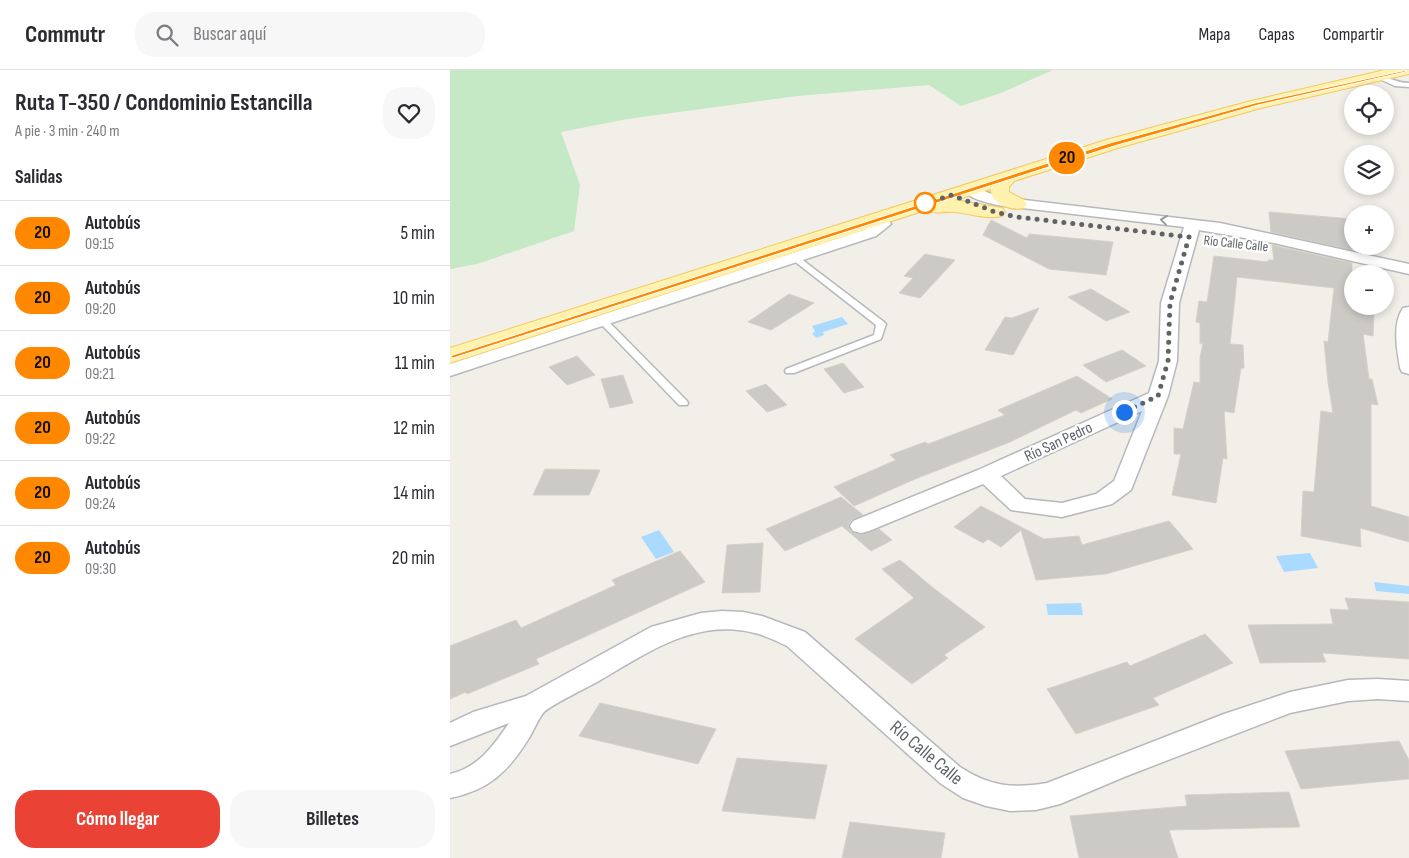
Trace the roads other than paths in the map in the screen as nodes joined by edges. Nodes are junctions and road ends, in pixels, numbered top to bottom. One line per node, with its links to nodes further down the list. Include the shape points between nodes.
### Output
1 (1405, 70): 2 (main road)
2 (1377, 76): 3 (lane); 4 (main road, via 1216,115)
3 (1409, 85)
4 (1008, 177): 5 (main road); 6 (main road, via 1000,186 1000,194)
5 (961, 192): 6 (street, Río Calle Calle); 7 (main road); 8 (street, Río Calle Calle)
6 (1016, 204): 10 (street, Río Calle Calle, one-way to 6)
7 (905, 210): 8 (main road, via 953,206); 9 (main road)
8 (995, 212): 10 (street, Río Calle Calle, via 1032,220)
9 (880, 218): 11 (street, via 883,224 870,233); 15 (main road)
10 (1191, 230): 12 (street, Río Calle Calle, via 1242,244 1315,249); 19 (street, via 1170,303 1168,361)
11 (796, 258): 14 (street); 18 (lane, via 881,324 878,337)
12 (1409, 268)
13 (1409, 312): 16 (street, via 1405,338)
14 (603, 321): 17 (street); 20 (lane)
15 (450, 356)
16 (1409, 368)
17 (450, 370)
18 (790, 371)
19 (1158, 396): 21 (street, Río San Pedro); 21 (street, via 1123,485 1104,499 1062,510 1026,507 1019,505)
20 (683, 403)
21 (986, 475): 22 (street, Río San Pedro)
22 (861, 526)
23 (1409, 691): 24 (street, Río Calle Calle, via 1345,690 1291,700 1050,795 1013,800 978,792 956,780 796,639 762,625 722,620 701,622 660,634)
24 (535, 704): 25 (street, Río Calle Calle, via 483,720); 26 (street, Río Calle Calle, via 508,748 478,776)
25 (450, 735)
26 (450, 786)

